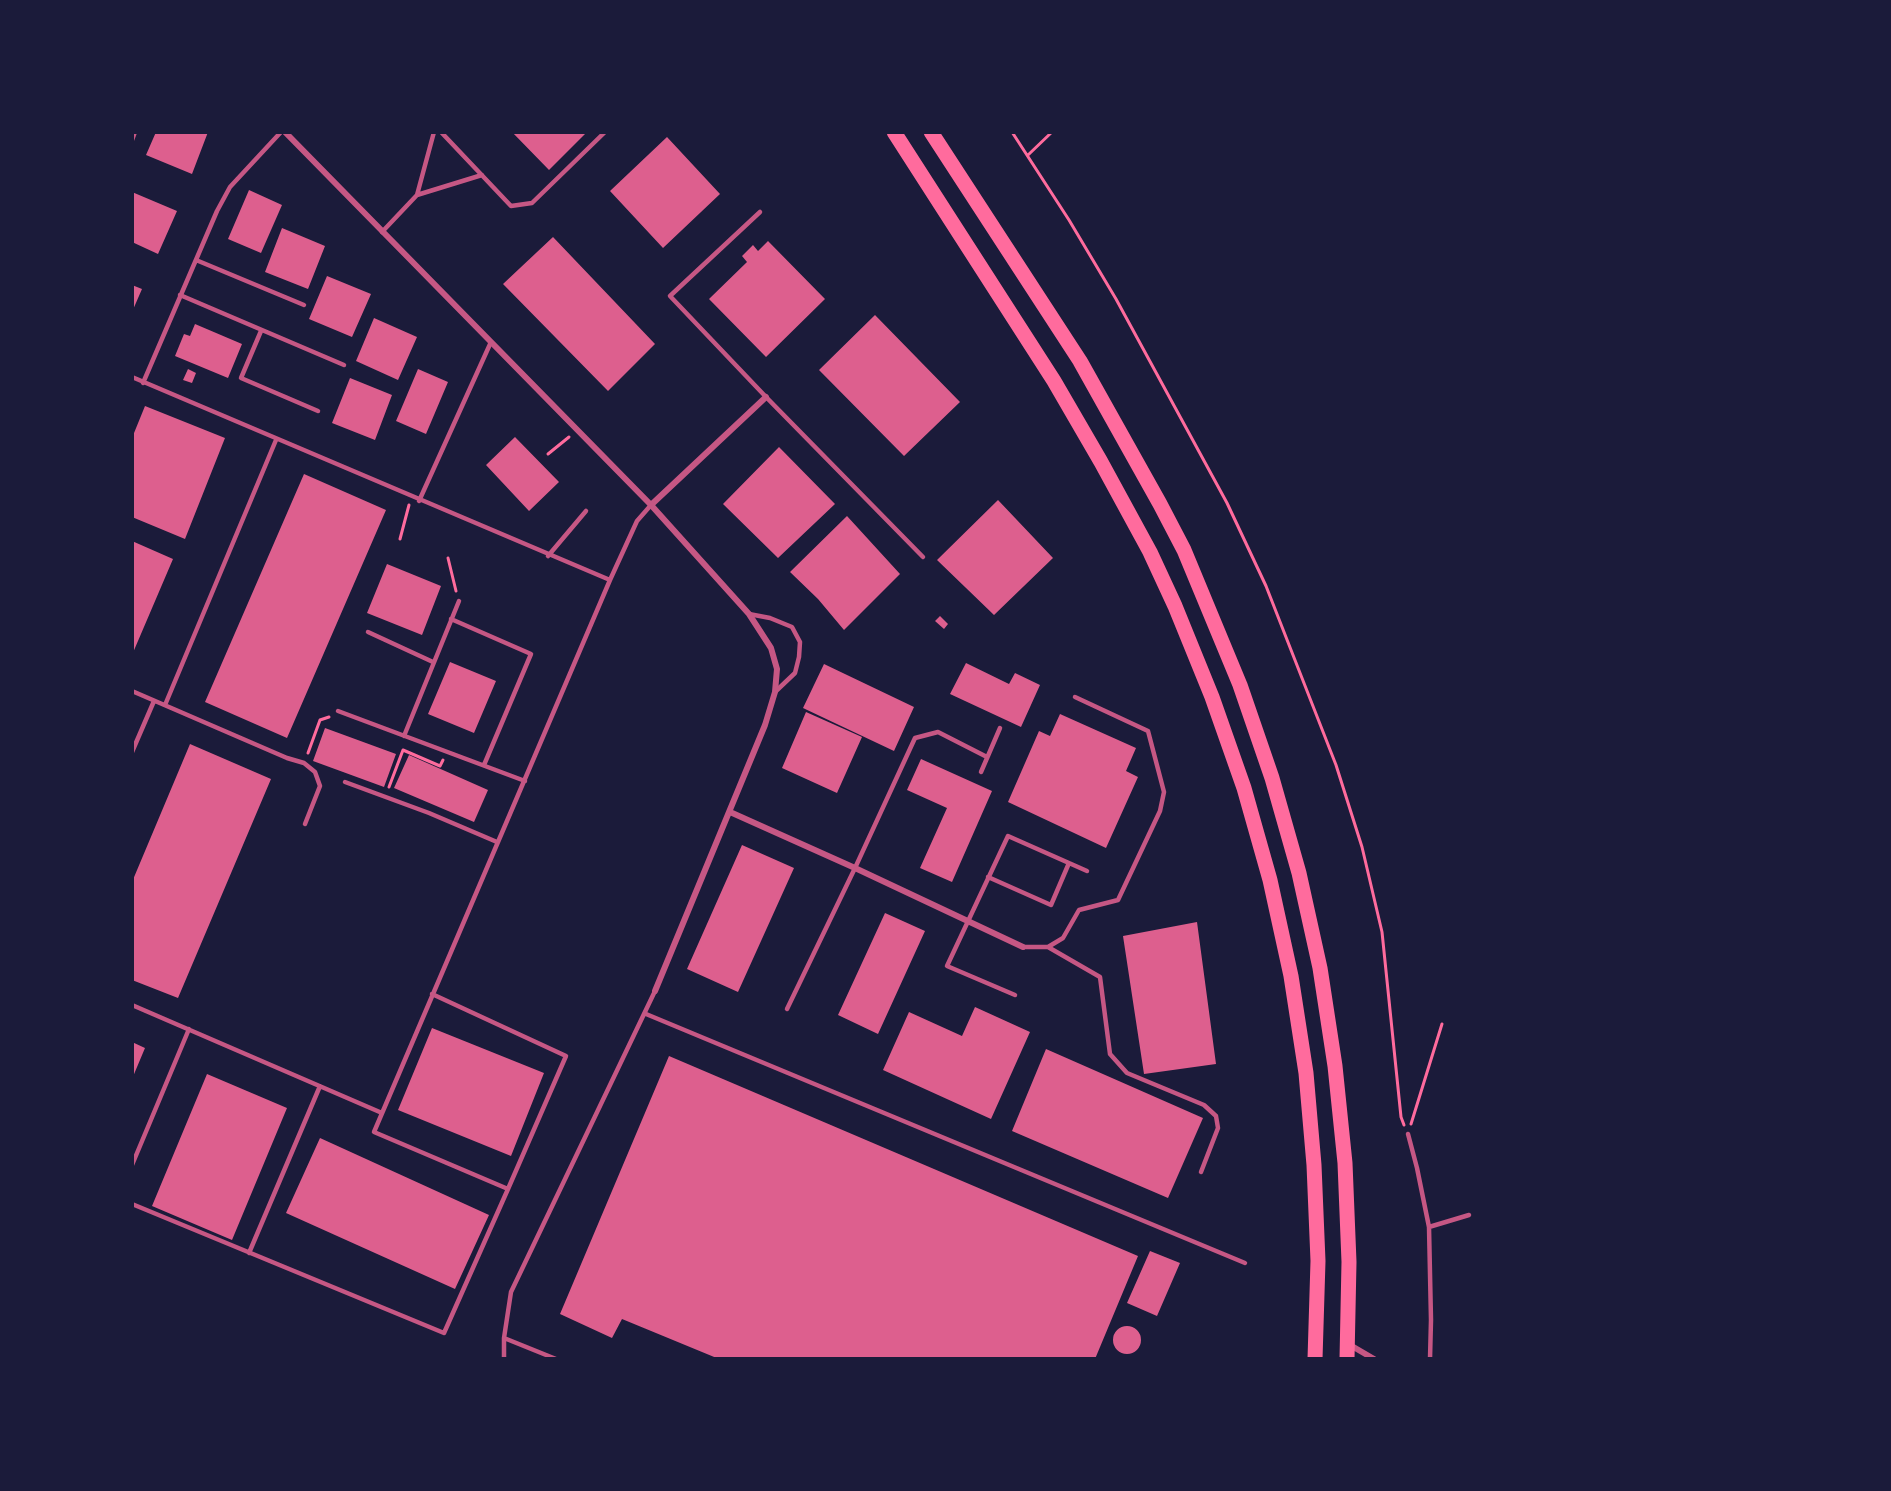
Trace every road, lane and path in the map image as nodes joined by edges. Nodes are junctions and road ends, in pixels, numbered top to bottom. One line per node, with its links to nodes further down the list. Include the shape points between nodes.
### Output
1 (135, 132): 10 (lane)
2 (283, 132): 15 (street); 16 (lane, via 230,187)
3 (434, 132): 13 (lane)
4 (441, 132): 12 (lane)
5 (605, 132): 12 (lane, via 532,203 511,206)
6 (894, 132): 93 (highway, via 1047,371 1150,552 1212,697 1244,788 1291,976 1306,1073 1318,1261)
7 (931, 132): 90 (highway, via 1080,361 1160,504 1184,550 1240,685 1272,778 1313,936 1335,1066 1345,1163)
8 (1012, 132): 11 (path)
9 (1052, 132): 11 (path)
10 (132, 140)
11 (1028, 155): 80 (path, via 1116,299 1227,503 1304,680 1362,847 1382,932 1401,1117)
12 (482, 175): 13 (lane)
13 (417, 195): 15 (lane)
14 (760, 212): 24 (lane, via 670,296)
15 (382, 232): 20 (street)
16 (196, 260): 17 (lane); 18 (lane)
17 (180, 295): 19 (lane); 23 (lane)
18 (304, 305)
19 (261, 331): 21 (lane); 25 (lane, via 241,378)
20 (491, 342): 26 (street); 30 (lane)
21 (344, 365)
22 (132, 377): 23 (lane)
23 (143, 383): 27 (lane)
24 (766, 397): 31 (street); 35 (lane)
25 (318, 411)
26 (577, 430): 28 (path); 31 (street)
27 (276, 440): 29 (lane); 47 (lane)
28 (548, 454)
29 (411, 497): 30 (lane); 33 (path)
30 (419, 501): 34 (lane)
31 (651, 505): 37 (lane, via 637,521); 39 (street)
32 (586, 511): 34 (lane)
33 (400, 539)
34 (548, 555): 37 (lane)
35 (923, 557)
36 (448, 558): 38 (path)
37 (610, 580): 57 (lane)
38 (459, 601): 40 (lane)
39 (749, 614): 44 (street, via 771,648 777,669); 44 (lane, via 792,627 800,642 795,673)
40 (452, 619): 42 (lane); 55 (lane, via 531,654)
41 (368, 632): 42 (lane)
42 (433, 662): 50 (lane)
43 (132, 691): 46 (lane)
44 (775, 692): 60 (street)
45 (1075, 697): 69 (lane, via 1148,731 1164,792 1160,811 1118,900 1078,910 1063,938)
46 (154, 701): 47 (lane); 51 (lane)
47 (165, 705): 54 (lane)
48 (340, 712): 50 (lane); 54 (path, via 320,720)
49 (1000, 728): 53 (lane)
50 (404, 736): 52 (lane)
51 (132, 752)
52 (447, 752): 55 (lane); 59 (path, via 440,766 403,750)
53 (987, 757): 56 (lane); 64 (lane, via 938,732 915,738)
54 (304, 763): 61 (lane, via 315,772 320,786)
55 (484, 765): 57 (lane)
56 (981, 772)
57 (525, 781): 62 (lane)
58 (345, 782): 59 (lane)
59 (385, 798): 62 (lane)
60 (730, 812): 64 (street); 70 (street)
61 (305, 824)
62 (497, 842): 71 (lane)
63 (1069, 863): 65 (lane); 66 (lane, via 1008,836); 66 (lane, via 1051,905)
64 (855, 868): 67 (street); 74 (lane)
65 (1087, 871)
66 (988, 877): 67 (lane)
67 (968, 921): 68 (street); 72 (lane, via 947,966)
68 (1023, 947): 69 (lane)
69 (1048, 947): 82 (lane, via 1100,977 1110,1053 1127,1073 1204,1105 1216,1116 1218,1128)
70 (655, 991): 75 (lane)
71 (432, 994): 79 (lane); 83 (lane, via 566,1056)
72 (1015, 995)
73 (132, 1005): 77 (lane)
74 (787, 1009)
75 (646, 1014): 88 (lane); 89 (lane, via 511,1292)
76 (1442, 1024): 80 (path)
77 (189, 1029): 78 (lane); 81 (lane)
78 (320, 1086): 79 (lane); 87 (lane)
79 (382, 1113): 83 (lane, via 374,1132)
80 (1408, 1134): 86 (lane)
81 (132, 1165)
82 (1201, 1172)
83 (508, 1189): 87 (lane, via 444,1333)
84 (132, 1204): 87 (lane)
85 (1469, 1215): 86 (lane)
86 (1429, 1227): 96 (lane)
87 (249, 1252)
88 (1245, 1263)
89 (504, 1338): 91 (lane); 92 (lane)
90 (1347, 1352): 94 (street); 95 (street)
91 (504, 1359)
92 (556, 1359)
93 (1315, 1359)
94 (1341, 1359)
95 (1374, 1359)
96 (1430, 1359)

